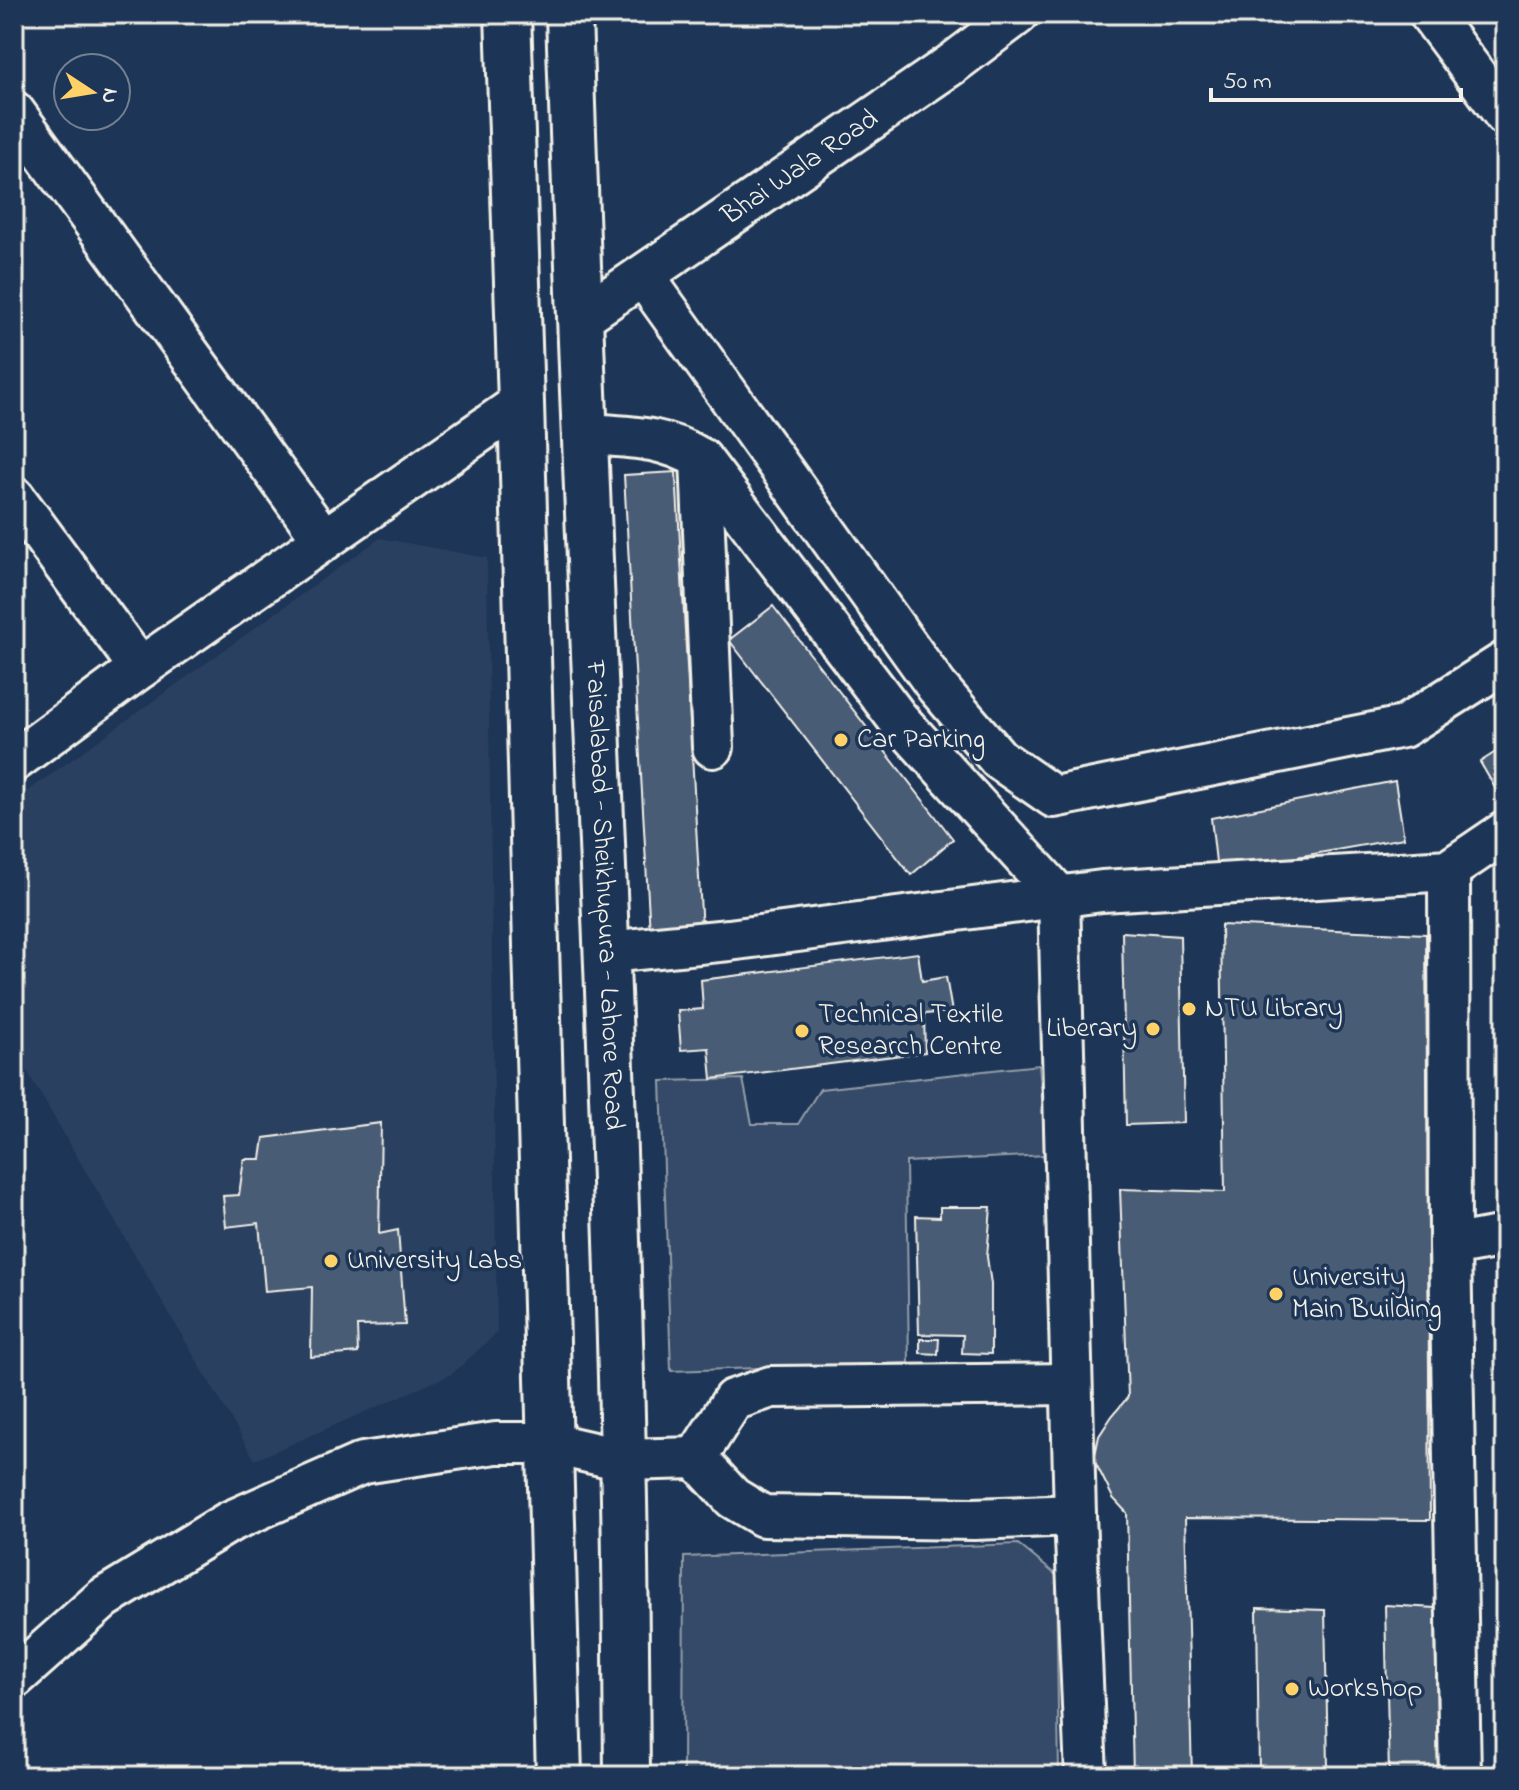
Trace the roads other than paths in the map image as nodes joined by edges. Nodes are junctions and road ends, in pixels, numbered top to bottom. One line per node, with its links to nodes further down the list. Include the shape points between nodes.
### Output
1 (508, 14): 9 (highway)
2 (569, 14): 8 (highway, Faisalabad - Sheikhupura - Lahore Road)
3 (1018, 14): 7 (street, Bhai Wala Road)
4 (1430, 14): 6 (street)
5 (14, 112): 13 (street)
6 (1505, 115)
7 (644, 277): 8 (street, Bhai Wala Road); 14 (street, via 937,687 999,759 1054,797 1403,727)
8 (579, 319): 10 (highway, Faisalabad - Sheikhupura - Lahore Road)
9 (521, 403): 13 (street); 25 (highway)
10 (586, 434): 11 (street, via 647,438 679,446); 21 (highway, Faisalabad - Sheikhupura - Lahore Road)
11 (701, 459): 16 (street); 20 (street, via 898,719)
12 (17, 507): 15 (street)
13 (324, 540): 15 (street)
14 (1505, 662)
15 (140, 668): 17 (street)
16 (713, 747)
17 (14, 761)
18 (1505, 832): 19 (street)
19 (1449, 870): 20 (street); 23 (street)
20 (1059, 896): 21 (street); 24 (street)
21 (607, 952): 27 (highway, Faisalabad - Sheikhupura - Lahore Road)
22 (1505, 1236): 23 (street)
23 (1450, 1246): 33 (street)
24 (1071, 1384): 26 (street, via 771,1387 733,1400); 28 (street)
25 (549, 1443): 27 (street); 29 (street, via 496,1443 363,1463 229,1522 104,1598); 30 (highway)
26 (696, 1458): 27 (street); 28 (street, via 733,1498 763,1516)
27 (623, 1460): 31 (highway, Faisalabad - Sheikhupura - Lahore Road)
28 (1075, 1515): 32 (street)
29 (14, 1678)
30 (559, 1776)
31 (627, 1776)
32 (1086, 1776)
33 (1460, 1776)

